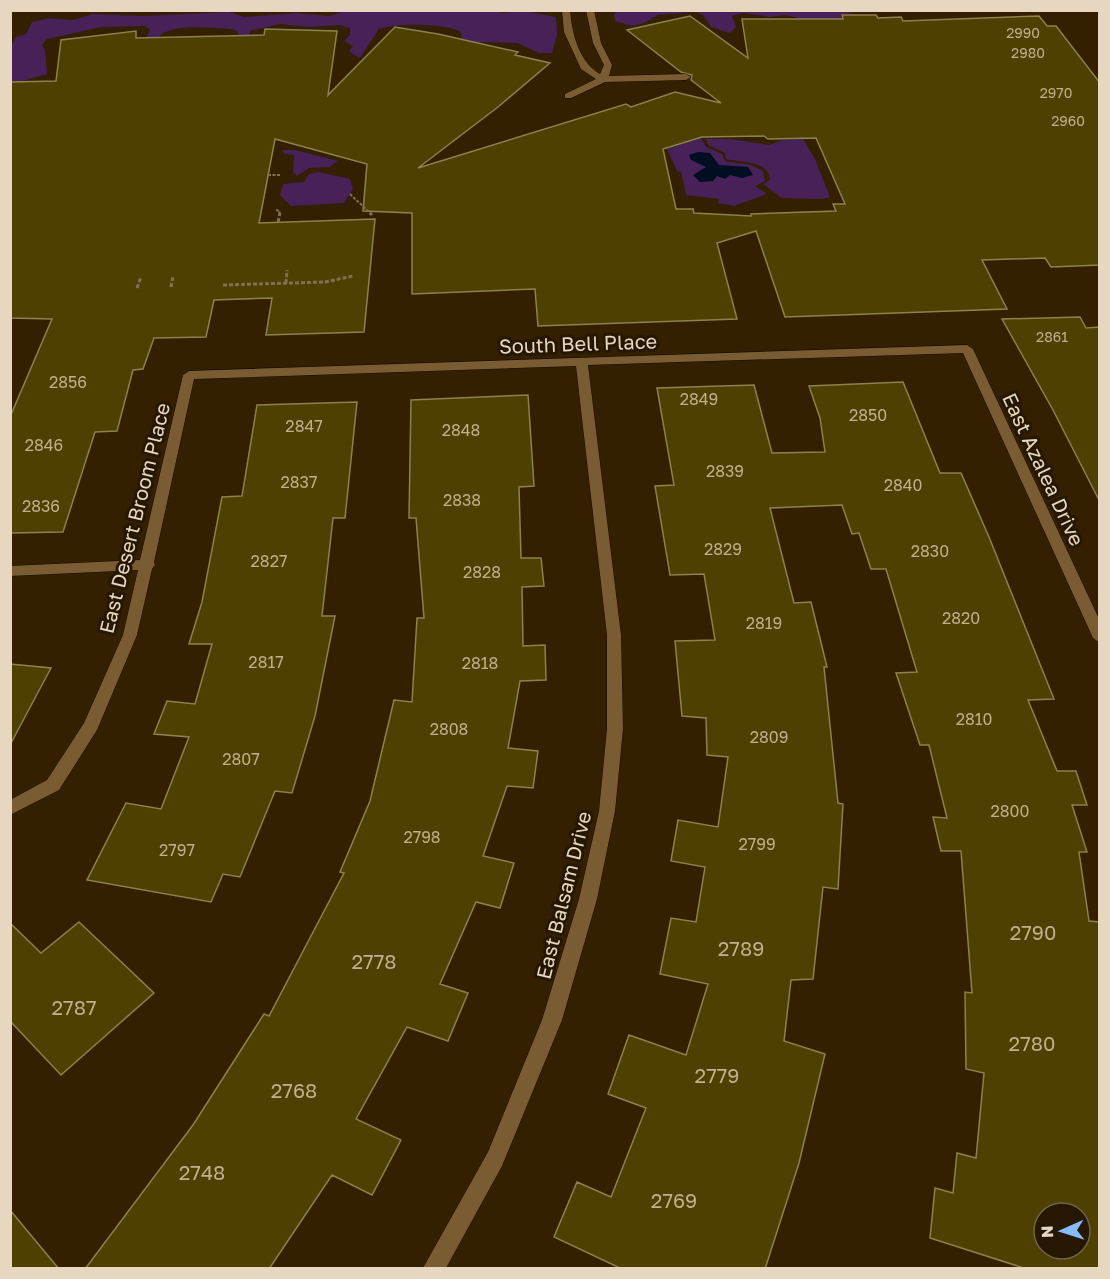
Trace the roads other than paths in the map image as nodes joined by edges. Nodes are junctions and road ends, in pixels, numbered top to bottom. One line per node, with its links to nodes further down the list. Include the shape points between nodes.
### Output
1 (566, 10): 4 (street, via 568,32 585,69)
2 (590, 10): 4 (street, via 597,43 608,65)
3 (686, 77): 4 (street)
4 (603, 80): 5 (street)
5 (568, 96)
6 (967, 349): 7 (street, South Bell Place); 11 (street, East Azalea Drive)
7 (582, 363): 8 (street, South Bell Place); 13 (street, East Balsam Drive, via 614,635 615,729 607,811 588,899 552,1020 495,1159)
8 (189, 375): 9 (street, East Desert Broom Place)
9 (148, 565): 10 (street); 12 (street, East Desert Broom Place, via 130,635 91,726 53,785)
10 (10, 571)
11 (1100, 638)
12 (10, 808)
13 (435, 1269)

